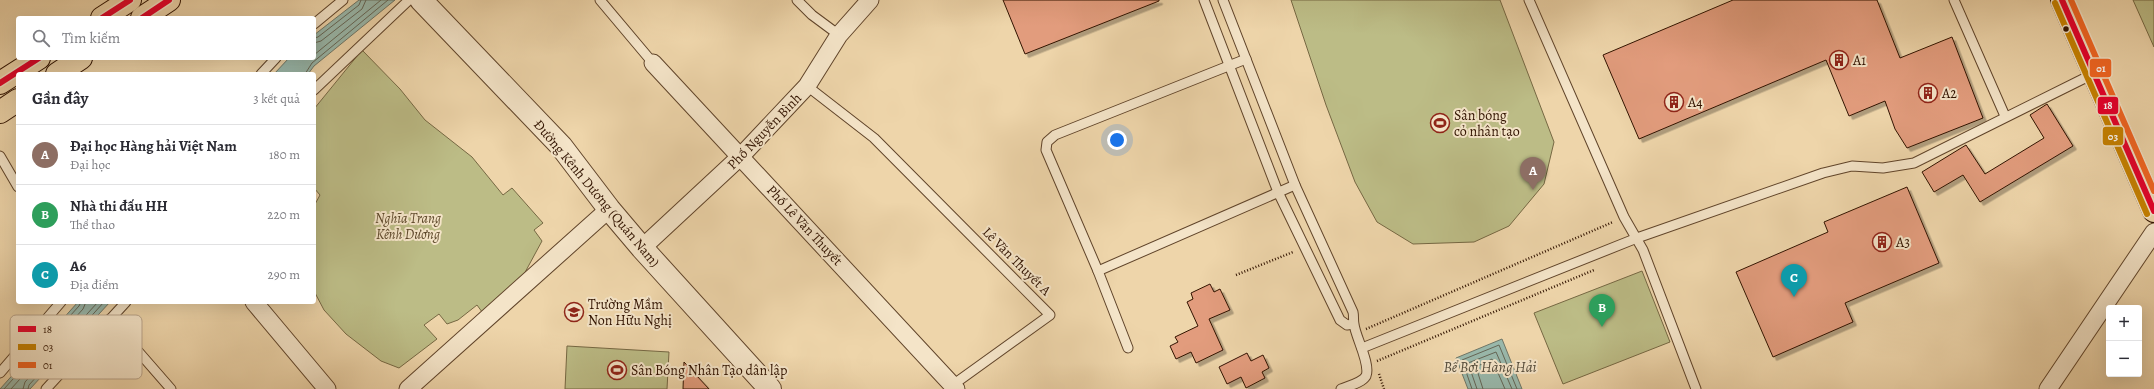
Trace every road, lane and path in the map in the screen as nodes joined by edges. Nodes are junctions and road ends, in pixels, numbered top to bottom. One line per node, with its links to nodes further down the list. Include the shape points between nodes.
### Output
1 (130, 0): 14 (main road)
2 (169, 0): 15 (main road)
3 (343, 0): 16 (lane)
4 (409, 0): 31 (lane)
5 (421, 0): 40 (street, Đường Kênh Dương (Quán Nam), via 560,146)
6 (600, 0): 22 (lane)
7 (797, 0): 17 (lane, via 812,15)
8 (870, 0): 17 (street, Phố Nguyễn Bình)
9 (1204, 0): 23 (lane)
10 (1223, 0): 18 (lane)
11 (1529, 0): 42 (lane)
12 (1954, 0): 34 (lane)
13 (2062, 0): 28 (main road)
14 (105, 16)
15 (145, 16)
16 (316, 22)
17 (839, 34): 30 (street, Phố Nguyễn Bình)
18 (1246, 59): 23 (lane); 38 (lane)
19 (36, 60): 24 (main road)
20 (79, 60): 25 (main road)
21 (274, 60): 26 (lane)
22 (653, 63): 36 (street, Phố Lê Văn Thuyết)
23 (1229, 66): 39 (lane); 48 (lane, via 1055,136 1047,142 1046,150)
24 (17, 72)
25 (60, 72)
26 (264, 72)
27 (16, 73): 29 (main road)
28 (2093, 74): 34 (lane); 41 (main road)
29 (0, 83)
30 (807, 86): 36 (street, Phố Nguyễn Bình); 63 (lane, Lê Văn Thuyết A, via 874,138 1050,315)
31 (316, 88)
32 (16, 101): 33 (main road)
33 (0, 112)
34 (2005, 116): 44 (lane, via 1914,163 1883,168 1852,166 1823,173)
35 (0, 156): 37 (lane)
36 (741, 156): 46 (street, Phố Nguyễn Bình); 63 (street, Phố Lê Văn Thuyết)
37 (16, 184)
38 (1295, 185): 39 (lane); 55 (lane, via 1353,312)
39 (1278, 192): 45 (lane); 48 (lane)
40 (609, 209): 46 (street, Đường Kênh Dương (Quán Nam)); 67 (street)
41 (2154, 211)
42 (1624, 216): 44 (lane); 56 (path)
43 (2154, 232): 72 (street)
44 (1637, 238): 58 (lane); 71 (lane)
45 (1305, 247): 49 (path); 55 (lane, via 1340,320 1348,325)
46 (642, 248): 68 (street, Đường Kênh Dương (Quán Nam))
47 (1599, 268): 70 (path, via 1376,362)
48 (1098, 271): 57 (lane)
49 (1236, 275)
50 (59, 304): 53 (lane)
51 (124, 304): 54 (lane)
52 (256, 304): 66 (street)
53 (50, 315)
54 (114, 315)
55 (1353, 324): 58 (lane)
56 (1366, 329)
57 (1128, 348)
58 (1362, 348): 69 (lane, via 1366,376)
59 (142, 356): 65 (lane)
60 (10, 361): 61 (lane)
61 (0, 373)
62 (55, 379): 64 (lane)
63 (952, 387)
64 (46, 389)
65 (171, 389)
66 (327, 389)
67 (408, 389)
68 (770, 389)
69 (1341, 389)
70 (1384, 389)
71 (1696, 389)
72 (2048, 389)

